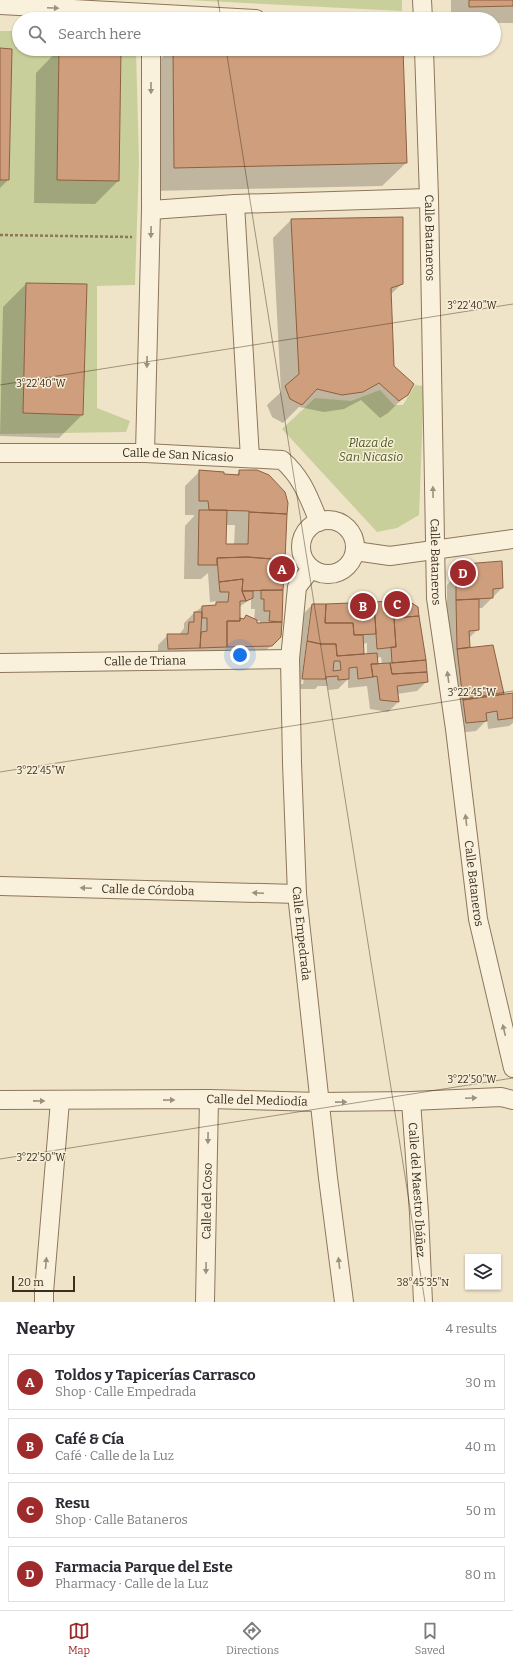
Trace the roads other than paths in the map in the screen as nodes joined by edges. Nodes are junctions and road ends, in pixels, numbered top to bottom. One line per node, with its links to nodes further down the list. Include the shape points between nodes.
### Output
1 (422, 0): 4 (street)
2 (0, 5): 3 (street, one-way to 3)
3 (95, 12)
4 (423, 12)
5 (150, 56): 9 (street, one-way to 9)
6 (424, 56): 7 (street, Calle Bataneros)
7 (429, 198): 8 (street); 15 (street, Calle Bataneros, one-way to 7)
8 (235, 204): 9 (street); 12 (street)
9 (151, 210): 11 (street, one-way to 11)
10 (0, 453): 11 (street, Calle de San Nicasio)
11 (145, 453): 12 (street, Calle de San Nicasio)
12 (250, 458): 13 (street, Calle de San Nicasio, via 282,460 294,471 305,488)
13 (319, 522): 16 (street, via 332,520 345,526 353,537); 17 (street, via 307,530 301,543 303,557)
14 (513, 539): 15 (street)
15 (434, 550): 16 (street, via 390,556); 22 (street, Calle Bataneros, one-way to 15, via 478,919 436,598)
16 (355, 551): 17 (street, via 349,564 338,572 324,574)
17 (311, 569): 18 (street, Calle Empedrada, via 297,587)
18 (290, 659): 19 (street, Calle de Triana); 21 (street, Calle Empedrada)
19 (0, 663)
20 (0, 886): 21 (street, Calle de Córdoba, one-way to 20)
21 (297, 894): 28 (street, Calle Empedrada)
22 (513, 1068)
23 (209, 1099): 26 (street, Calle del Mediodía, one-way to 23); 28 (street, Calle del Mediodía); 30 (street, Calle del Coso, one-way to 30)
24 (0, 1100): 26 (street, Calle del Mediodía, one-way to 26)
25 (513, 1100): 27 (street, Calle del Mediodía, one-way to 25, via 501,1096)
26 (60, 1101): 29 (street, one-way to 26)
27 (411, 1101): 28 (street, Calle del Mediodía, one-way to 27); 32 (street, Calle del Maestro Ibáñez)
28 (320, 1102): 31 (street, Calle Empedrada, one-way to 28)
29 (44, 1302)
30 (205, 1302)
31 (344, 1302)
32 (423, 1302)

